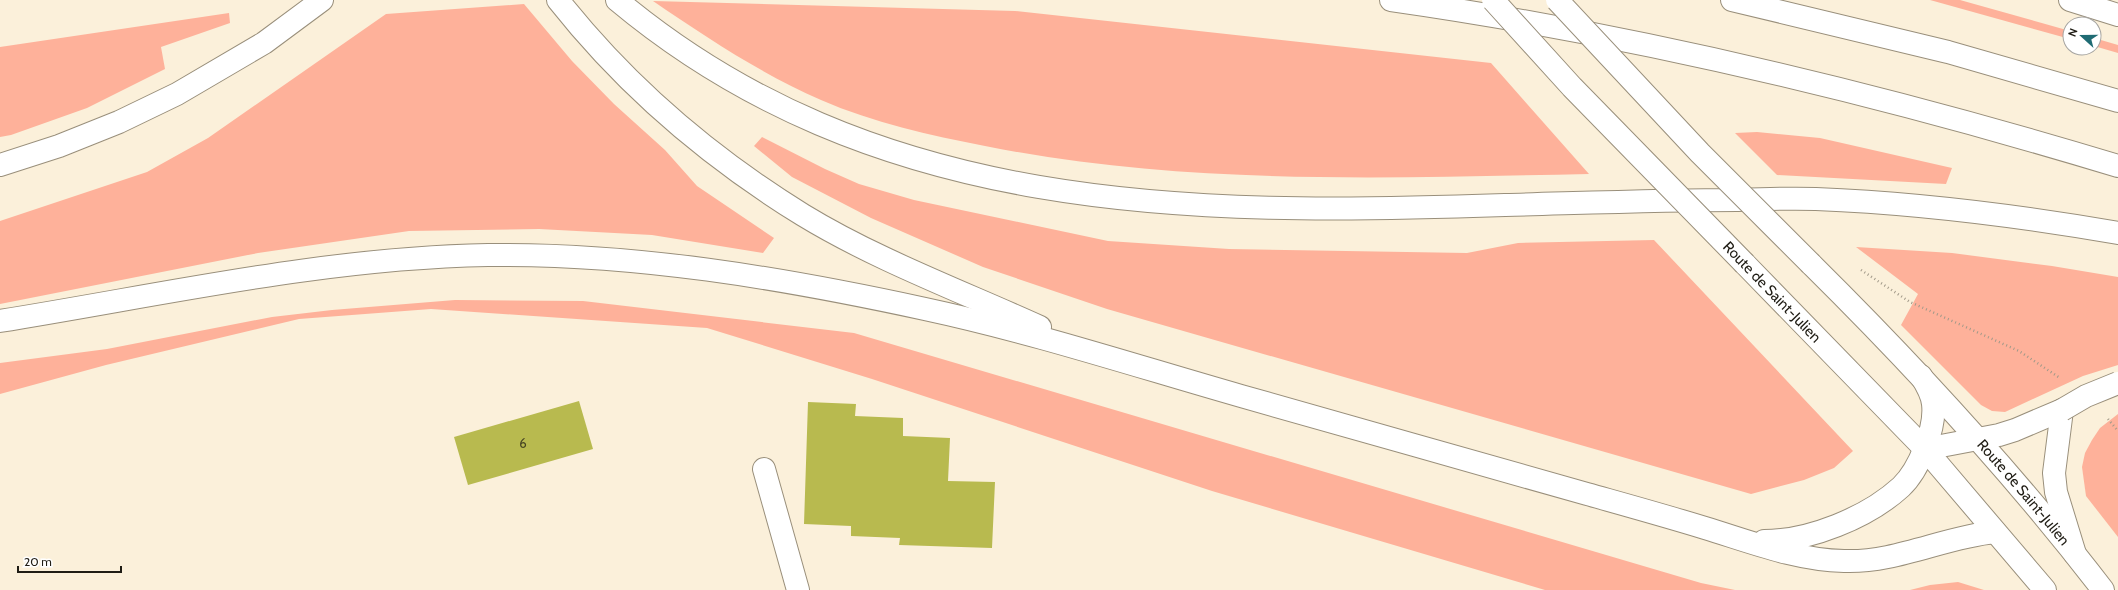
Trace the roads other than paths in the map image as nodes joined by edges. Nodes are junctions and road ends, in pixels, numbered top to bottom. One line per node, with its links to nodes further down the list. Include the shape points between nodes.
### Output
1 (322, 0): 11 (main road, via 264,43 177,94 119,122 59,146)
2 (558, 0): 15 (main road, via 617,69 687,132 762,188 810,218 899,264)
3 (617, 0): 13 (main road, via 657,32 727,77 810,121 891,152 1013,183 1075,194 1213,207 1353,208 1651,200 1816,199 1943,210 2058,223)
4 (1391, 0): 12 (main road, via 1549,27 1745,66 1919,109)
5 (1493, 0): 20 (main road, Route de Saint-Julien, bridge, via 1572,87)
6 (1557, 0): 16 (main road, Route de Saint-Julien, bridge, via 1695,148)
7 (1732, 0): 10 (main road, via 1941,50)
8 (2070, 0): 9 (main road)
9 (2118, 15)
10 (2118, 101)
11 (0, 165)
12 (2118, 166)
13 (2118, 233)
14 (0, 321): 15 (main road, via 197,286 339,266 425,258 549,256 702,270 824,289 930,310)
15 (1094, 352): 23 (main road)
16 (1921, 376): 19 (main road, Route de Saint-Julien); 20 (main road, via 1933,402 1934,417)
17 (2118, 383): 18 (main road, bridge, via 2086,396)
18 (2062, 410): 19 (main road, via 2015,430); 24 (main road, via 2054,473 2056,492)
19 (1978, 438): 20 (main road); 24 (main road, Route de Saint-Julien)
20 (1925, 449): 22 (main road, Route de Saint-Julien); 23 (main road, via 1901,486 1851,519 1796,539)
21 (764, 469): 25 (main road)
22 (1995, 532): 23 (main road, via 1970,534 1887,557 1854,561 1789,554); 26 (main road, Route de Saint-Julien)
23 (1748, 541)
24 (2075, 554): 27 (main road, Route de Saint-Julien)
25 (798, 590)
26 (2045, 590)
27 (2103, 590)

